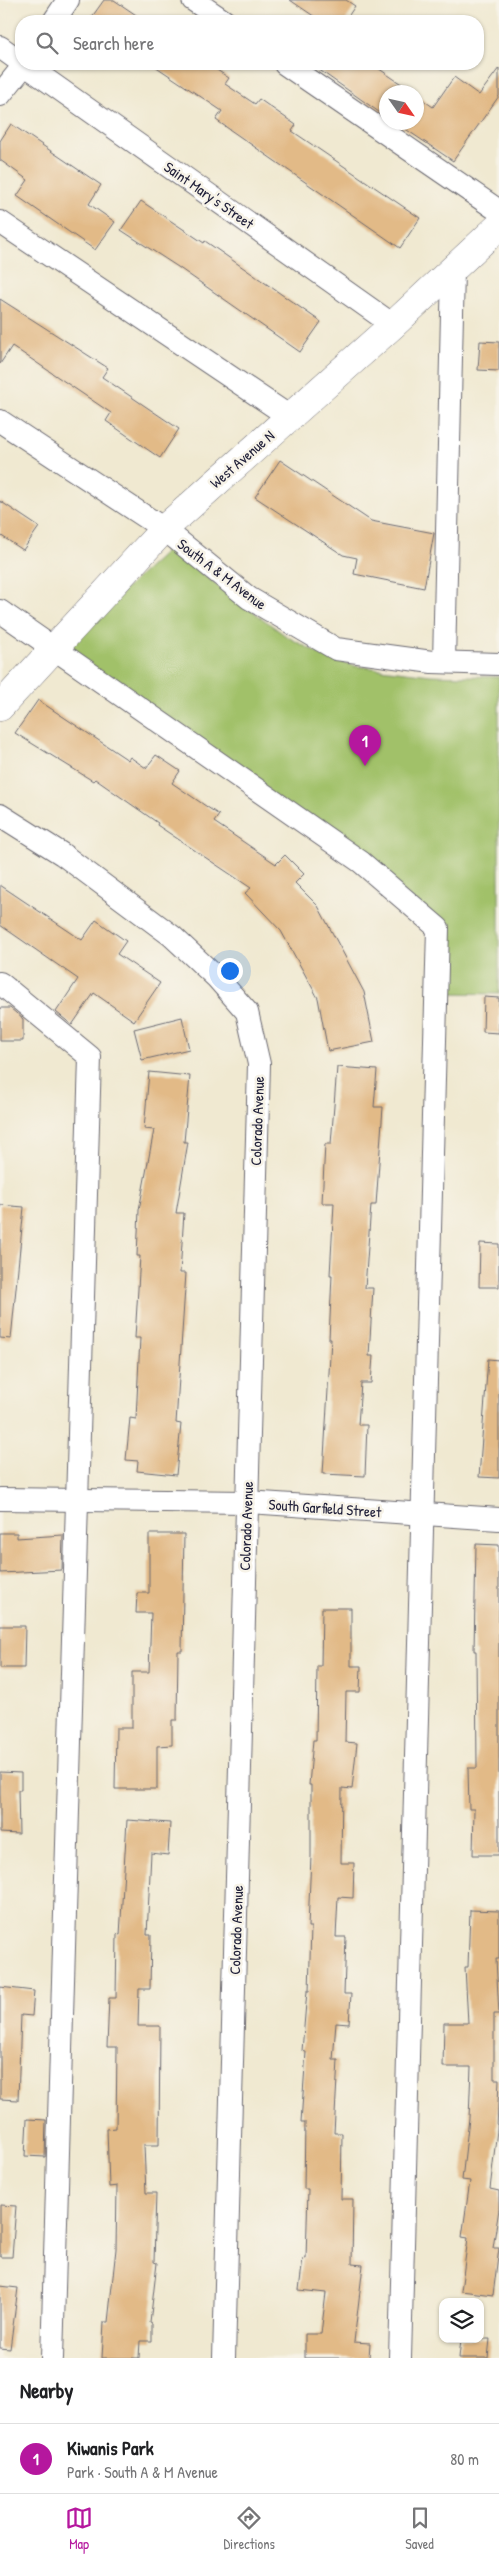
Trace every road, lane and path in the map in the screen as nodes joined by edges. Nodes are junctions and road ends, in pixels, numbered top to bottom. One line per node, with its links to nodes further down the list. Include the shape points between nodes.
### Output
1 (68, 0): 3 (street)
2 (193, 0): 4 (street)
3 (58, 15)
4 (215, 15)
5 (0, 47): 6 (street, Saint Mary's Street)
6 (15, 57)
7 (19, 70): 10 (street)
8 (34, 70): 15 (street, Saint Mary's Street)
9 (295, 70): 11 (street)
10 (0, 96)
11 (499, 211)
12 (0, 222): 16 (street)
13 (499, 226): 14 (main road, West Avenue N)
14 (452, 270): 15 (main road, West Avenue N); 21 (street)
15 (393, 326): 16 (main road, West Avenue N)
16 (290, 417): 18 (main road, West Avenue N)
17 (0, 420): 18 (street, South A & M Avenue)
18 (164, 529): 20 (main road, West Avenue N); 21 (street, South A & M Avenue, via 249,598 336,649)
19 (0, 611): 20 (street)
20 (53, 648): 23 (main road, West Avenue N); 29 (street, via 361,862 438,928)
21 (444, 662): 22 (street, South A & M Avenue)
22 (499, 664)
23 (0, 708)
24 (0, 815): 28 (street, Colorado Avenue, via 62,854 172,936 217,978 247,1012 259,1064)
25 (0, 983): 27 (street, via 90,1057)
26 (0, 1499): 27 (street, South Garfield Street)
27 (77, 1500): 28 (street, South Garfield Street); 31 (street)
28 (247, 1502): 29 (street, South Garfield Street); 32 (street, Colorado Avenue)
29 (423, 1514): 30 (street, South Garfield Street); 33 (street)
30 (499, 1519)
31 (52, 2358)
32 (224, 2358)
33 (400, 2358)

